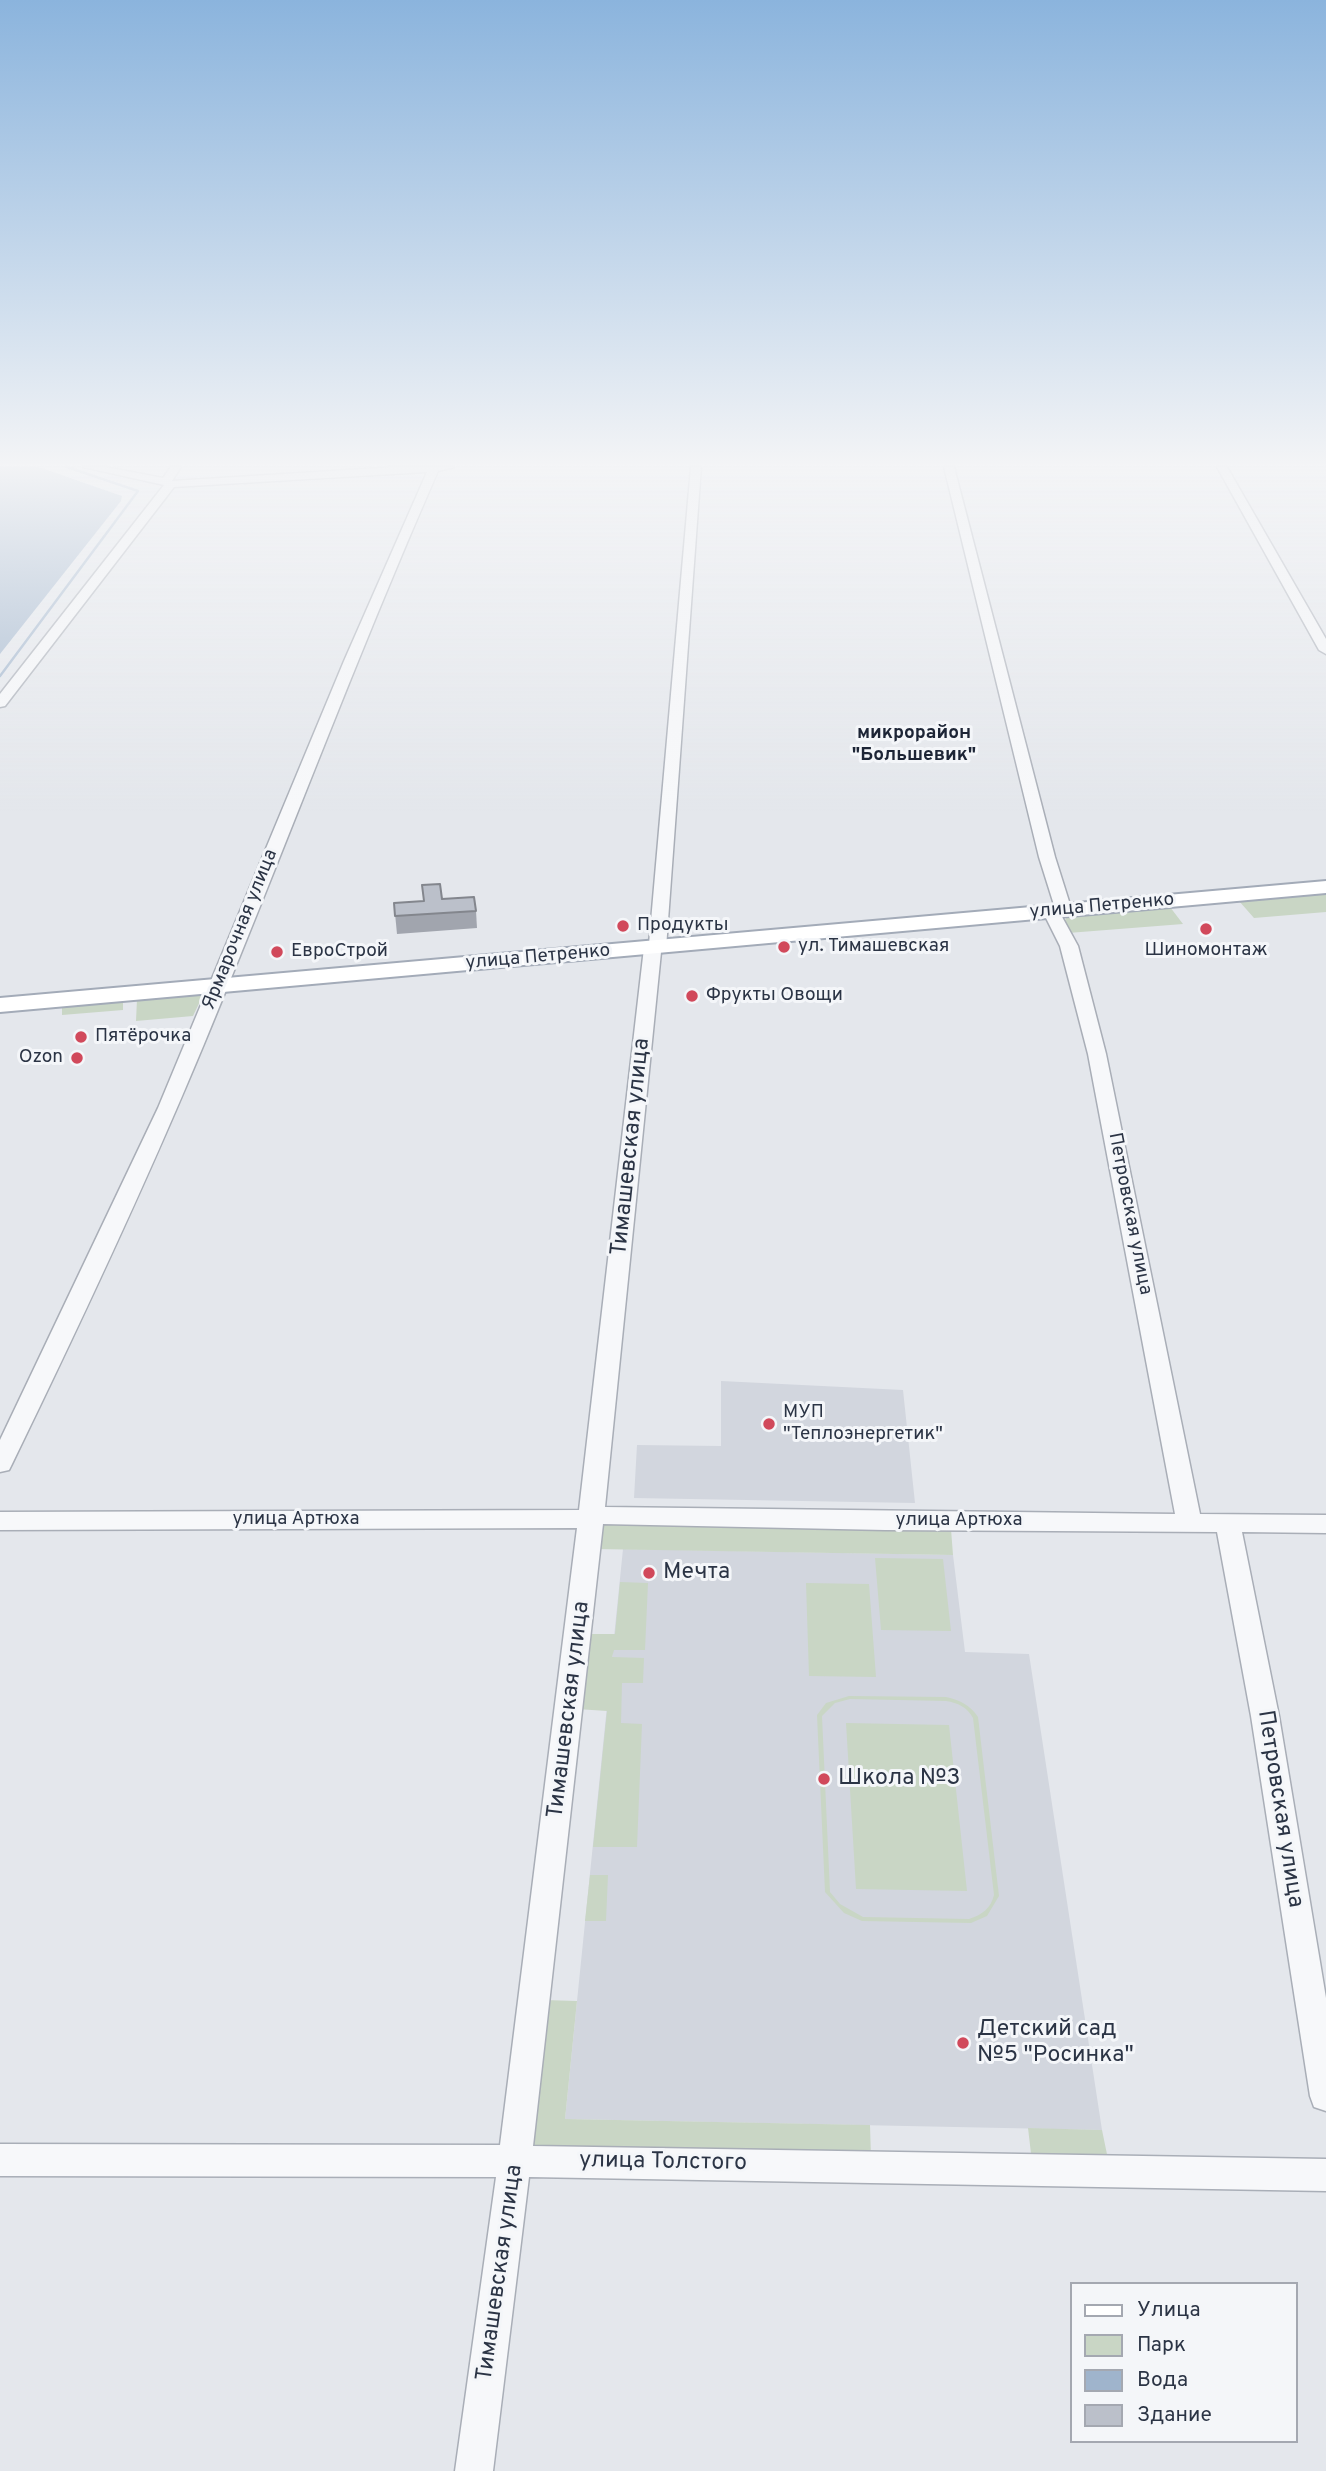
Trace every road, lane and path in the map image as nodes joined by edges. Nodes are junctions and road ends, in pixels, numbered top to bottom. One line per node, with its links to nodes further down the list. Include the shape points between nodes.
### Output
1 (93, 582): 7 (street)
2 (384, 582): 11 (street, Ярмарочная улица)
3 (686, 582): 10 (street, Тимашевская улица)
4 (978, 582): 9 (street, Петровская улица)
5 (1288, 582): 6 (street)
6 (1326, 650)
7 (0, 704)
8 (1326, 887): 9 (main road, улица Петренко)
9 (1057, 911): 10 (main road, улица Петренко); 16 (street, Петровская улица, via 1097,1054)
10 (655, 948): 11 (main road, улица Петренко); 14 (street, Тимашевская улица)
11 (219, 986): 12 (main road, улица Петренко); 13 (street, Ярмарочная улица, via 95,1269)
12 (0, 1005)
13 (0, 1464)
14 (593, 1517): 15 (street, улица Артюха); 16 (street, улица Артюха); 21 (street, Тимашевская улица)
15 (0, 1521)
16 (1189, 1522): 17 (street, улица Артюха)
17 (1228, 1523): 18 (street, улица Артюха); 19 (street, Петровская улица, via 1265,1716)
18 (1326, 1524)
19 (1326, 2096)
20 (0, 2160): 21 (street, улица Толстого)
21 (517, 2161): 22 (street, улица Толстого); 23 (street, Тимашевская улица)
22 (1326, 2175)
23 (474, 2471)

